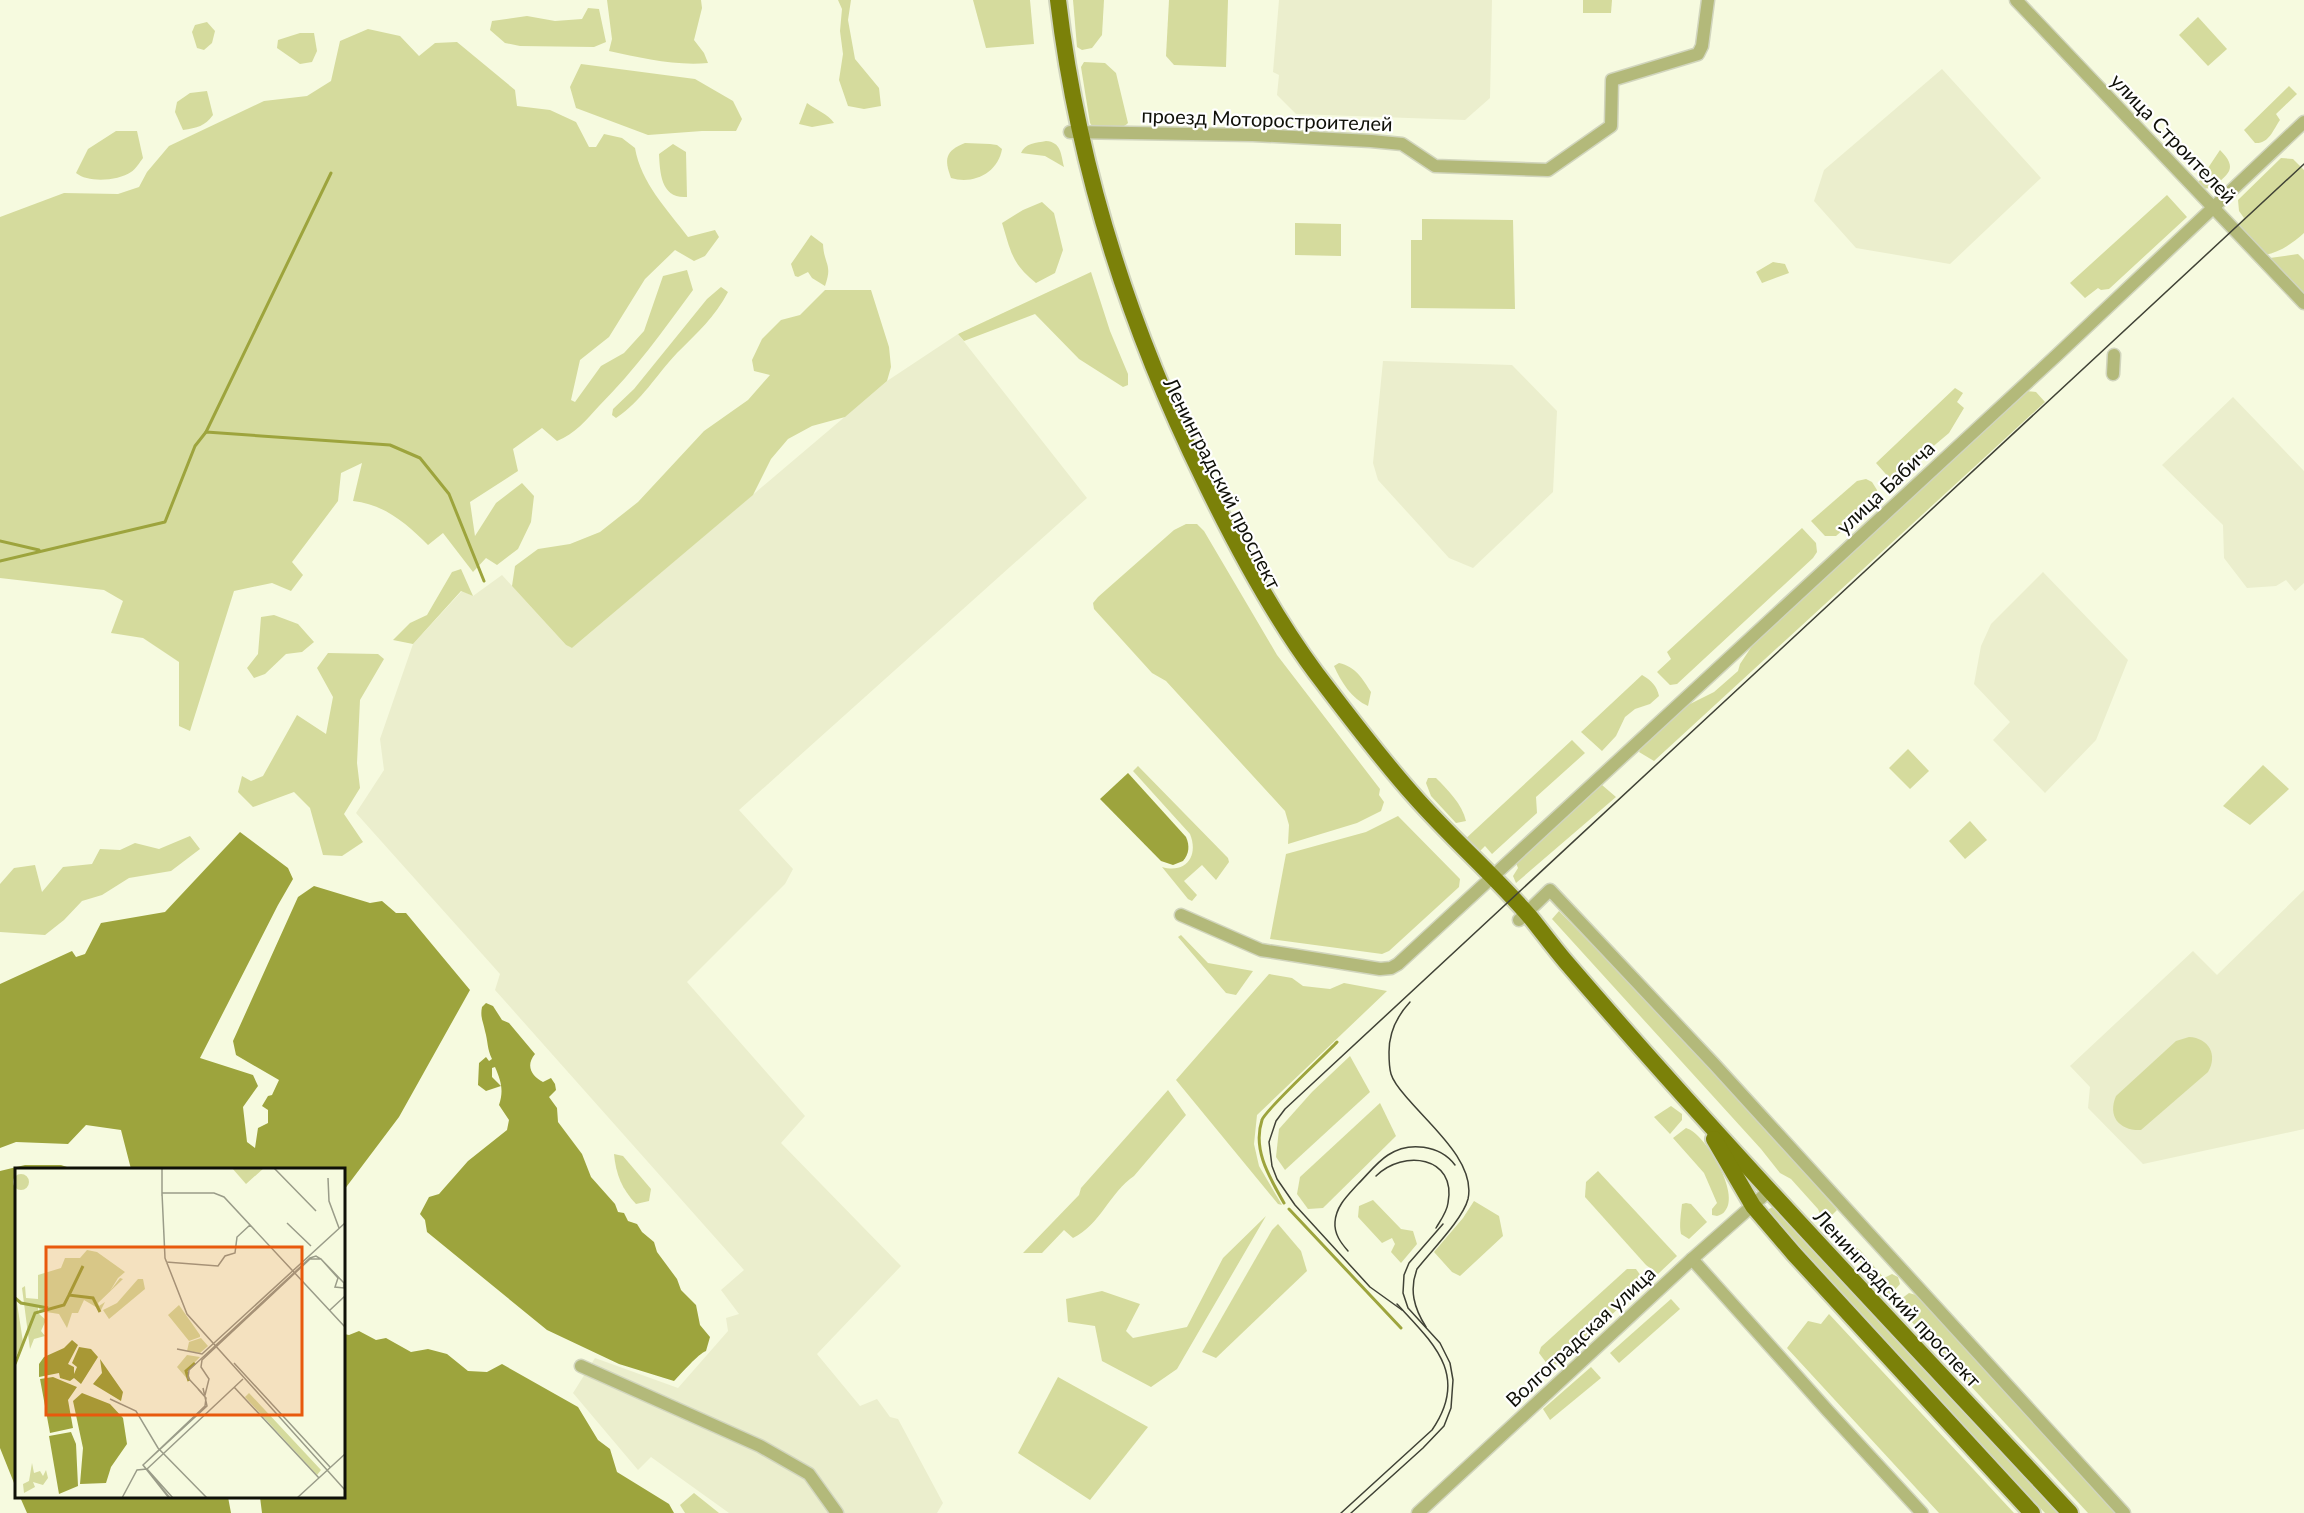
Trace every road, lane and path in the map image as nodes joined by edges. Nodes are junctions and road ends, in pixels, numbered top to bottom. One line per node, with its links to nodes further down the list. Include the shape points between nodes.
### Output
1 (1050, 0): 6 (main road, Ленинградский проспект, via 1056,56)
2 (1058, 0): 6 (main road, Ленинградский проспект)
3 (1708, 0): 6 (street, проезд Моторостроителей, via 1698,54 1612,80 1611,126 1548,170 1435,166 1402,144 1252,135)
4 (2016, 0): 7 (street, улица Строителей)
5 (2304, 123): 7 (street, улица Бабича)
6 (1074, 132): 11 (main road, Ленинградский проспект, via 1137,327 1183,437 1241,551 1315,671)
7 (2213, 208): 8 (street, улица Строителей); 11 (street, улица Бабича)
8 (2304, 303)
9 (2114, 355): 10 (street)
10 (2113, 374)
11 (1487, 881): 12 (street, улица Бабича, via 1391,968 1272,953); 13 (main road, Ленинградский проспект)
12 (1181, 915)
13 (1523, 916): 14 (main road, Ленинградский проспект); 24 (street, via 1550,890)
14 (1697, 1110): 15 (main road, Ленинградский проспект); 16 (main road, Ленинградский проспект)
15 (1770, 1190): 16 (street, Волгоградская улица); 23 (main road, Ленинградский проспект)
16 (1753, 1206): 17 (street, Волгоградская улица); 22 (main road, Ленинградский проспект)
17 (1692, 1259): 20 (street, Волгоградская улица); 21 (street)
18 (581, 1366): 19 (street, via 770,1451 809,1474)
19 (837, 1513)
20 (1418, 1513)
21 (1922, 1513)
22 (2032, 1513)
23 (2070, 1513)
24 (2124, 1513)

